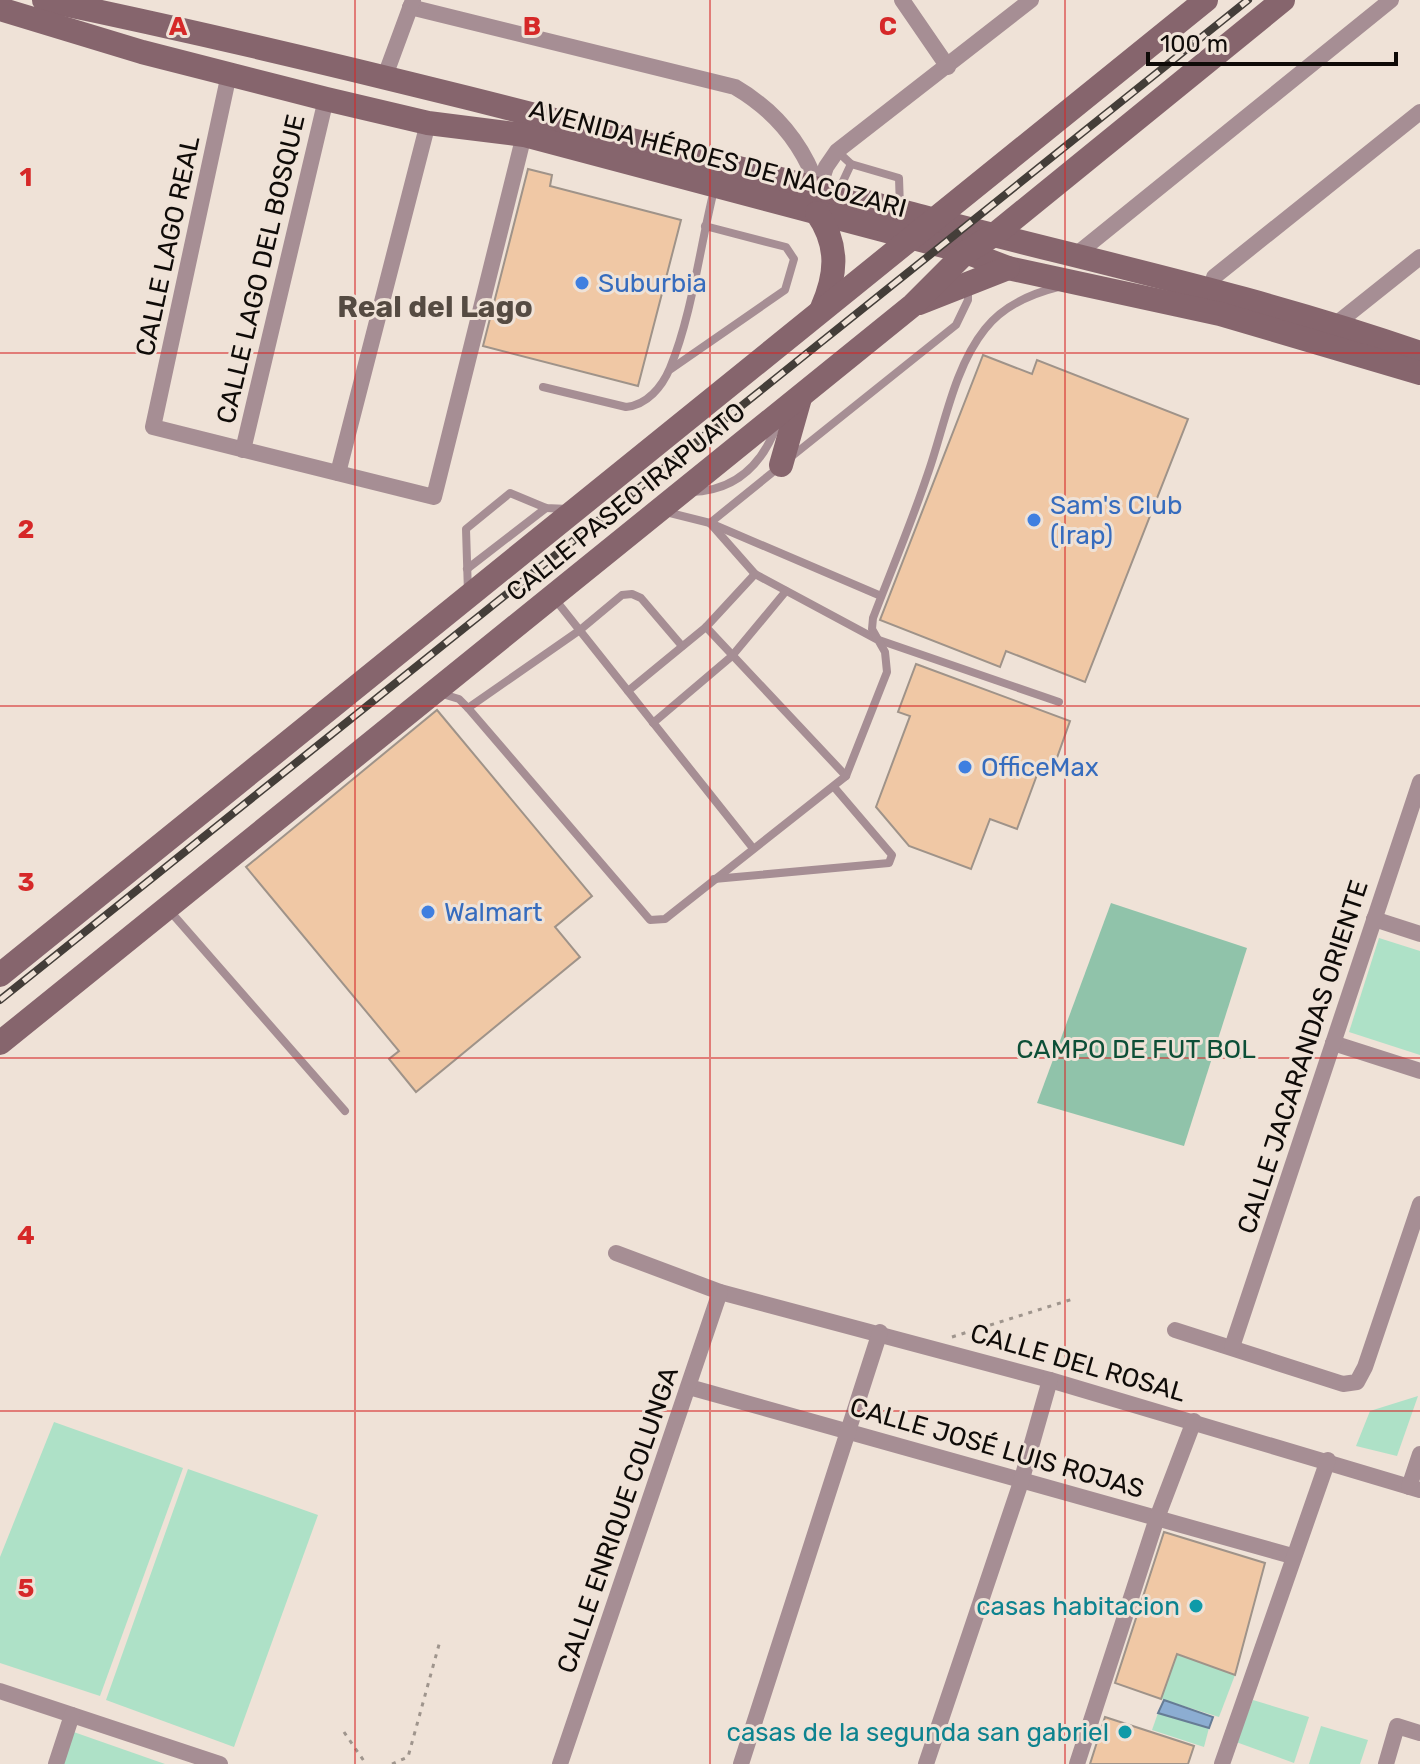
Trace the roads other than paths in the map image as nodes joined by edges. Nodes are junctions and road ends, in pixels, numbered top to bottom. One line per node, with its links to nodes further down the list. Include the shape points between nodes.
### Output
1 (44, 0): 11 (main road, AVENIDA HÉROES DE NACOZARI)
2 (902, 0): 9 (street)
3 (1031, 0): 9 (street)
4 (1206, 0): 22 (main road, CALLE PASEO IRAPUATO)
5 (1283, 0): 24 (main road, CALLE PASEO IRAPUATO)
6 (1391, 0): 28 (street)
7 (412, 3): 11 (street); 19 (street, via 735,87 780,122)
8 (0, 9): 10 (main road, AVENIDA HÉROES DE NACOZARI)
9 (948, 67): 16 (street)
10 (229, 74): 12 (main road, AVENIDA HÉROES DE NACOZARI); 42 (street, CALLE LAGO REAL, via 153,427)
11 (385, 76): 19 (main road, AVENIDA HÉROES DE NACOZARI)
12 (326, 99): 14 (main road, AVENIDA HÉROES DE NACOZARI); 42 (street, CALLE LAGO DEL BOSQUE)
13 (1420, 112): 31 (street)
14 (428, 123): 15 (main road, AVENIDA HÉROES DE NACOZARI); 44 (street)
15 (524, 135): 18 (main road, AVENIDA HÉROES DE NACOZARI); 44 (street, via 434,497)
16 (837, 151): 17 (lane); 19 (street)
17 (851, 164): 19 (lane); 20 (lane, via 899,178)
18 (715, 186): 21 (main road, AVENIDA HÉROES DE NACOZARI); 23 (lane)
19 (828, 191): 20 (main road, AVENIDA HÉROES DE NACOZARI); 21 (street)
20 (900, 211): 22 (main road, AVENIDA HÉROES DE NACOZARI)
21 (817, 213): 25 (main road, AVENIDA HÉROES DE NACOZARI); 35 (main road, via 835,260)
22 (935, 220): 24 (main road, AVENIDA HÉROES DE NACOZARI); 25 (main road, CALLE PASEO IRAPUATO)
23 (705, 226): 38 (lane); 38 (lane, via 786,247 794,259 785,290)
24 (994, 235): 26 (main road, CALLE PASEO IRAPUATO); 28 (main road, AVENIDA HÉROES DE NACOZARI)
25 (911, 239): 26 (main road, AVENIDA HÉROES DE NACOZARI); 35 (main road, CALLE PASEO IRAPUATO)
26 (966, 252): 29 (main road, AVENIDA HÉROES DE NACOZARI); 33 (lane); 34 (main road, CALLE PASEO IRAPUATO)
27 (1420, 257): 36 (street)
28 (1072, 258): 30 (main road, AVENIDA HÉROES DE NACOZARI)
29 (1008, 268): 32 (main road, AVENIDA HÉROES DE NACOZARI); 33 (main road)
30 (1170, 277): 32 (main road, via 1098,277); 36 (main road, AVENIDA HÉROES DE NACOZARI)
31 (1214, 277)
32 (1074, 283): 39 (main road, AVENIDA HÉROES DE NACOZARI, via 1220,314); 52 (lane, via 1022,299 975,342)
33 (968, 284): 34 (main road); 43 (lane, via 968,300 956,325)
34 (913, 305): 41 (main road, CALLE PASEO IRAPUATO)
35 (821, 312): 46 (main road, CALLE PASEO IRAPUATO)
36 (1336, 324): 37 (main road, AVENIDA HÉROES DE NACOZARI)
37 (1420, 353)
38 (670, 369): 40 (lane, via 639,406)
39 (1420, 373)
40 (543, 387)
41 (791, 405): 43 (main road); 47 (main road, CALLE PASEO IRAPUATO)
42 (243, 450): 44 (street)
43 (781, 465): 48 (lane)
44 (338, 473)
45 (546, 508): 46 (lane); 49 (lane); 49 (lane, via 510,493 499,498 466,529)
46 (576, 510): 53 (main road, CALLE PASEO IRAPUATO)
47 (661, 510): 48 (lane); 54 (main road, CALLE PASEO IRAPUATO)
48 (710, 523): 50 (lane); 52 (lane)
49 (467, 569): 53 (lane)
50 (755, 574): 51 (lane); 55 (lane)
51 (786, 591): 57 (lane); 59 (lane)
52 (881, 596): 57 (lane, via 873,618)
53 (468, 597): 73 (main road, CALLE PASEO IRAPUATO)
54 (553, 597): 56 (lane); 61 (main road, CALLE PASEO IRAPUATO)
55 (706, 627): 58 (lane); 59 (lane)
56 (580, 630): 58 (lane, via 622,595 632,594); 60 (lane); 63 (lane)
57 (876, 639): 62 (lane); 65 (lane, via 885,652 887,672)
58 (682, 646): 60 (lane)
59 (732, 656): 64 (lane); 65 (lane)
60 (628, 691): 64 (lane)
61 (435, 693): 63 (lane, via 448,694); 70 (main road, CALLE PASEO IRAPUATO)
62 (1059, 702)
63 (468, 708): 69 (lane, via 650,920 665,919)
64 (653, 723): 68 (lane)
65 (846, 776): 67 (lane)
66 (1420, 782): 71 (street, CALLE JACARANDAS ORIENTE)
67 (834, 787): 68 (lane); 69 (lane, via 893,860)
68 (752, 847): 69 (lane)
69 (714, 879)
70 (168, 909): 74 (main road, CALLE PASEO IRAPUATO); 77 (lane)
71 (1374, 919): 72 (street); 75 (street, CALLE JACARANDAS ORIENTE)
72 (1420, 934)
73 (0, 975)
74 (0, 1043)
75 (1333, 1043): 76 (street); 83 (street, CALLE JACARANDAS ORIENTE)
76 (1420, 1071)
77 (345, 1111)
78 (1420, 1204): 83 (street, via 1357,1382 1343,1384)
79 (616, 1253): 80 (street, CALLE DEL ROSAL)
80 (720, 1292): 82 (street, CALLE DEL ROSAL); 85 (street, CALLE ENRIQUE COLUNGA)
81 (1175, 1330): 83 (street)
82 (880, 1332): 84 (street, CALLE DEL ROSAL); 87 (street)
83 (1232, 1347)
84 (1050, 1380): 86 (street, CALLE DEL ROSAL); 90 (street)
85 (689, 1387): 87 (street, CALLE JOSÉ LUIS ROJAS); 99 (street, CALLE ENRIQUE COLUNGA)
86 (1194, 1421): 89 (street, CALLE DEL ROSAL); 92 (street)
87 (851, 1430): 90 (street, CALLE JOSÉ LUIS ROJAS); 100 (street)
88 (1420, 1454): 91 (street)
89 (1328, 1460): 91 (street, CALLE DEL ROSAL); 93 (street)
90 (1021, 1482): 92 (street, CALLE JOSÉ LUIS ROJAS); 101 (street)
91 (1414, 1489)
92 (1157, 1518): 93 (street, CALLE JOSÉ LUIS ROJAS); 102 (street)
93 (1292, 1556): 103 (street)
94 (0, 1691): 95 (street)
95 (72, 1715): 97 (street); 98 (street)
96 (1420, 1733): 104 (street, via 1397,1726)
97 (56, 1764)
98 (220, 1764)
99 (560, 1764)
100 (741, 1764)
101 (926, 1764)
102 (1077, 1764)
103 (1222, 1764)
104 (1386, 1764)

